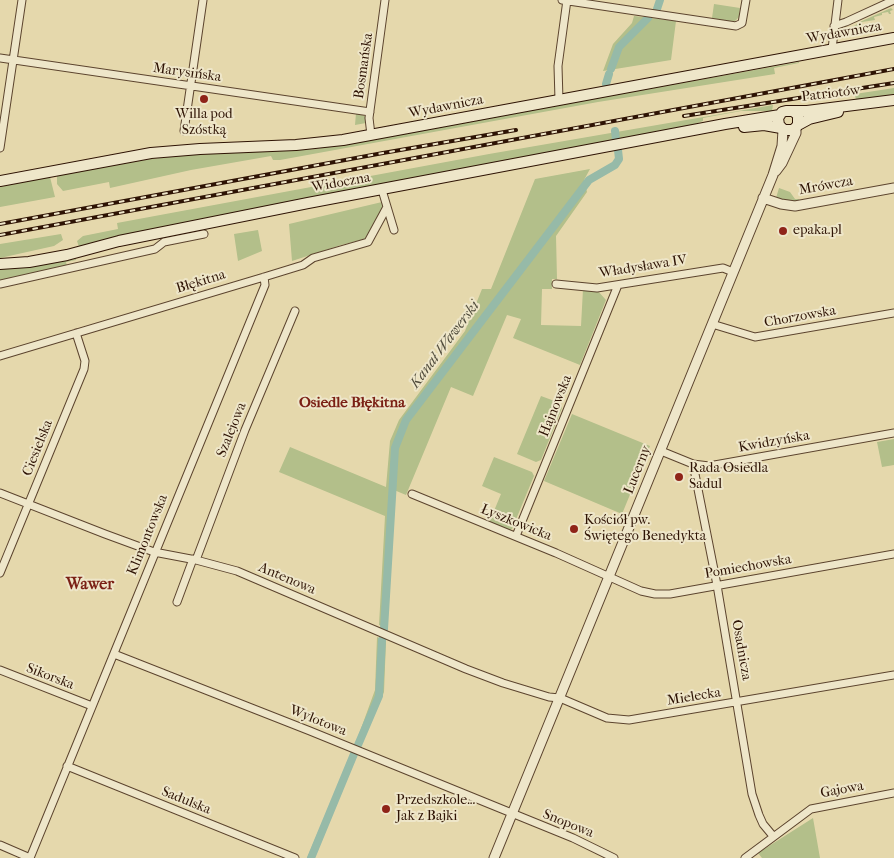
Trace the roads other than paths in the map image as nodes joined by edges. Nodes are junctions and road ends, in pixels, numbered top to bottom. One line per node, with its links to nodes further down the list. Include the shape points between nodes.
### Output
1 (22, 0): 12 (street)
2 (203, 0): 13 (street)
3 (385, 0): 17 (street, Bosmańska)
4 (565, 0): 5 (street, via 736,26 742,23); 14 (street, via 558,66)
5 (746, 0)
6 (838, 0): 8 (street)
7 (894, 0): 8 (street)
8 (834, 26): 10 (street)
9 (894, 38): 10 (main road, Wydawnicza)
10 (832, 50): 14 (main road, Wydawnicza)
11 (0, 58): 12 (street, Marysińska)
12 (13, 60): 13 (street, Marysińska); 25 (street)
13 (190, 86): 17 (street, Marysińska); 22 (street)
14 (559, 100): 24 (main road, Wydawnicza)
15 (894, 100): 16 (main road, Patriotów)
16 (871, 103): 18 (main road, Patriotów); 20 (main road, Patriotów, via 809,119)
17 (370, 112): 24 (street, Bosmańska)
18 (794, 112): 19 (main road, via 786,110); 20 (main road, via 798,115)
19 (780, 115): 21 (main road, via 778,122); 23 (main road, Widoczna)
20 (797, 126): 21 (main road, via 789,131); 26 (street, Lucerny)
21 (782, 129): 23 (main road, Widoczna, via 764,125); 26 (street, Lucerny)
22 (184, 131)
23 (688, 132): 29 (main road, Widoczna)
24 (371, 135): 27 (main road, Wydawnicza, via 296,145 165,151)
25 (0, 148)
26 (784, 150): 30 (street, Lucerny)
27 (0, 181)
28 (894, 188): 30 (street, Mrówcza, via 791,206)
29 (382, 190): 31 (street); 34 (main road, Widoczna, via 119,240 67,255)
30 (763, 198): 35 (street, Lucerny)
31 (387, 207): 32 (street); 36 (street, Błękitna, via 368,242)
32 (394, 230)
33 (204, 234): 37 (street, via 164,242 155,249)
34 (0, 264)
35 (733, 272): 39 (street, Władysława IV, via 724,268 713,269); 42 (street, Lucerny)
36 (264, 276): 43 (street, Błękitna); 52 (street, Klimontowska, via 265,285)
37 (0, 284)
38 (556, 284): 39 (street, Władysława IV, via 597,288)
39 (618, 285): 51 (street, Hajnowska)
40 (294, 311): 54 (street, Szalejowa)
41 (894, 313): 42 (street, Chorzowska, via 755,337)
42 (712, 324): 46 (street, Lucerny)
43 (76, 332): 44 (street, Błękitna); 50 (street, Ciesielska, via 84,368)
44 (0, 356)
45 (894, 433): 47 (street, Kwidzyńska, via 709,466)
46 (661, 451): 47 (street, Kwidzyńska); 56 (street, Lucerny)
47 (693, 464): 57 (street, Osadnicza)
48 (0, 493): 50 (street, Antenowa)
49 (412, 494): 51 (street, Łyszkowicka)
50 (28, 504): 52 (street, Antenowa); 55 (street, Ciesielska)
51 (516, 536): 56 (street, Łyszkowicka)
52 (154, 552): 54 (street, Antenowa); 59 (street, Klimontowska)
53 (894, 554): 57 (street, Pomiechowska)
54 (195, 559): 58 (street, Szalejowa); 62 (street, Antenowa, via 244,574 466,669)
55 (0, 572)
56 (609, 577): 57 (street, Pomiechowska, via 655,594); 62 (street, Lucerny)
57 (717, 585): 63 (street, Osadnicza)
58 (177, 602)
59 (114, 654): 64 (street, Klimontowska); 67 (street, Wylotowa)
60 (0, 670): 64 (street, Sikorska)
61 (894, 675): 63 (street, Mielecka)
62 (560, 698): 63 (street, Mielecka, via 607,718 629,720); 67 (street, Lucerny)
63 (737, 702): 68 (street, Osadnicza, via 752,794 761,820)
64 (92, 706): 65 (street, Klimontowska)
65 (68, 766): 70 (street, Klimontowska); 71 (street, Sadulska)
66 (894, 794): 68 (street, Gajowa, via 811,809)
67 (512, 814): 72 (street, Lucerny); 73 (street, Snopowa)
68 (773, 836): 74 (street, Gajowa)
69 (0, 845): 70 (street)
70 (30, 858)
71 (295, 858)
72 (494, 858)
73 (614, 858)
74 (745, 858)

